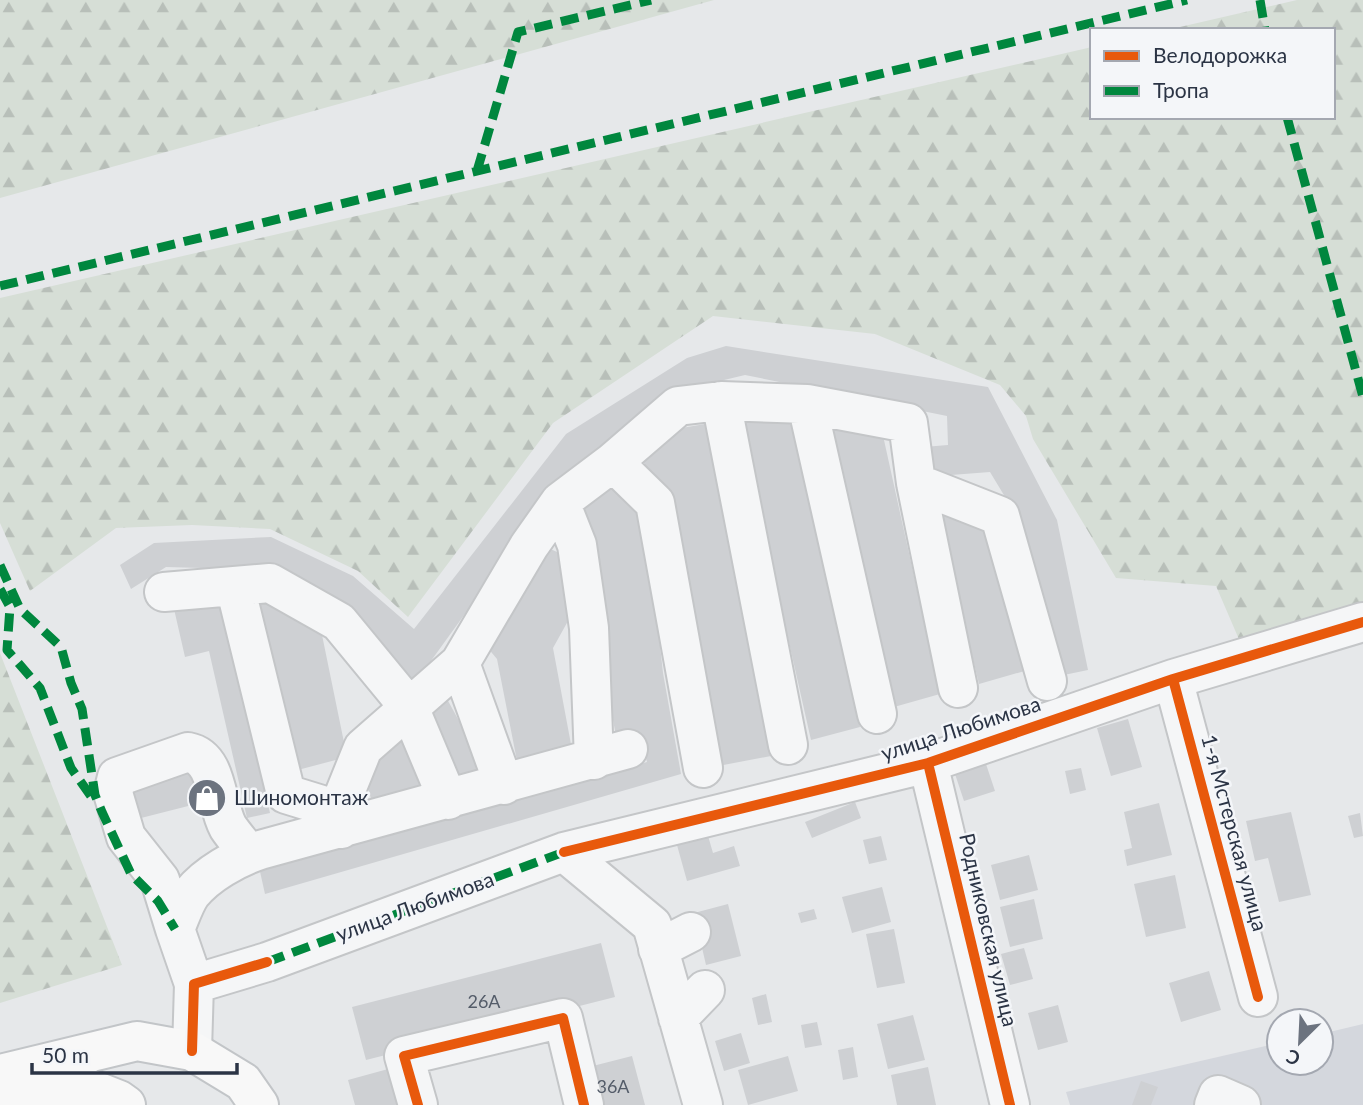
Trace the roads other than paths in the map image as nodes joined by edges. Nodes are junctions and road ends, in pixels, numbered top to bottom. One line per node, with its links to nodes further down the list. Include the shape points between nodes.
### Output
1 (721, 401): 2 (street); 3 (street, via 678,406); 15 (street)
2 (807, 404): 4 (street, via 908,423); 14 (street)
3 (613, 462): 5 (street); 17 (street, via 656,503)
4 (916, 483): 11 (street, via 1000,516); 12 (street)
5 (560, 502): 9 (street); 18 (street, via 577,545 611,755)
6 (235, 586): 7 (street); 13 (street, via 270,583 339,622); 20 (street, via 286,794)
7 (164, 592)
8 (1363, 622): 10 (street, улица Любимова)
9 (460, 663): 13 (street); 18 (street)
10 (1173, 679): 16 (street, улица Любимова); 26 (street, 1-я Мстерская улица)
11 (1047, 681)
12 (958, 688)
13 (409, 707): 19 (street); 20 (street, via 362,748)
14 (877, 714)
15 (788, 745)
16 (928, 763): 21 (street, улица Любимова); 36 (street, Родниковская улица)
17 (703, 768)
18 (504, 785): 19 (street)
19 (448, 800): 20 (street)
20 (340, 819): 22 (street)
21 (564, 852): 24 (street, улица Любимова, via 267,962); 27 (street, via 675,940)
22 (249, 854): 23 (street, via 217,871 191,894); 23 (street, via 228,825 206,762 197,754 188,752 117,777 113,793 126,837 160,880)
23 (174, 929): 24 (street)
24 (194, 984): 28 (street)
25 (705, 990): 27 (street)
26 (1258, 997)
27 (678, 1018): 35 (street)
28 (192, 1051): 29 (main road, via 137,1041); 32 (main road, via 243,1082)
29 (0, 1074)
30 (5, 1105): 31 (main road, via 81,1086)
31 (126, 1105)
32 (259, 1105)
33 (418, 1105): 34 (street, via 404,1056 563,1018)
34 (584, 1105)
35 (703, 1105)
36 (1010, 1105)
37 (1213, 1105): 38 (street, via 1218,1095)
38 (1241, 1105)

